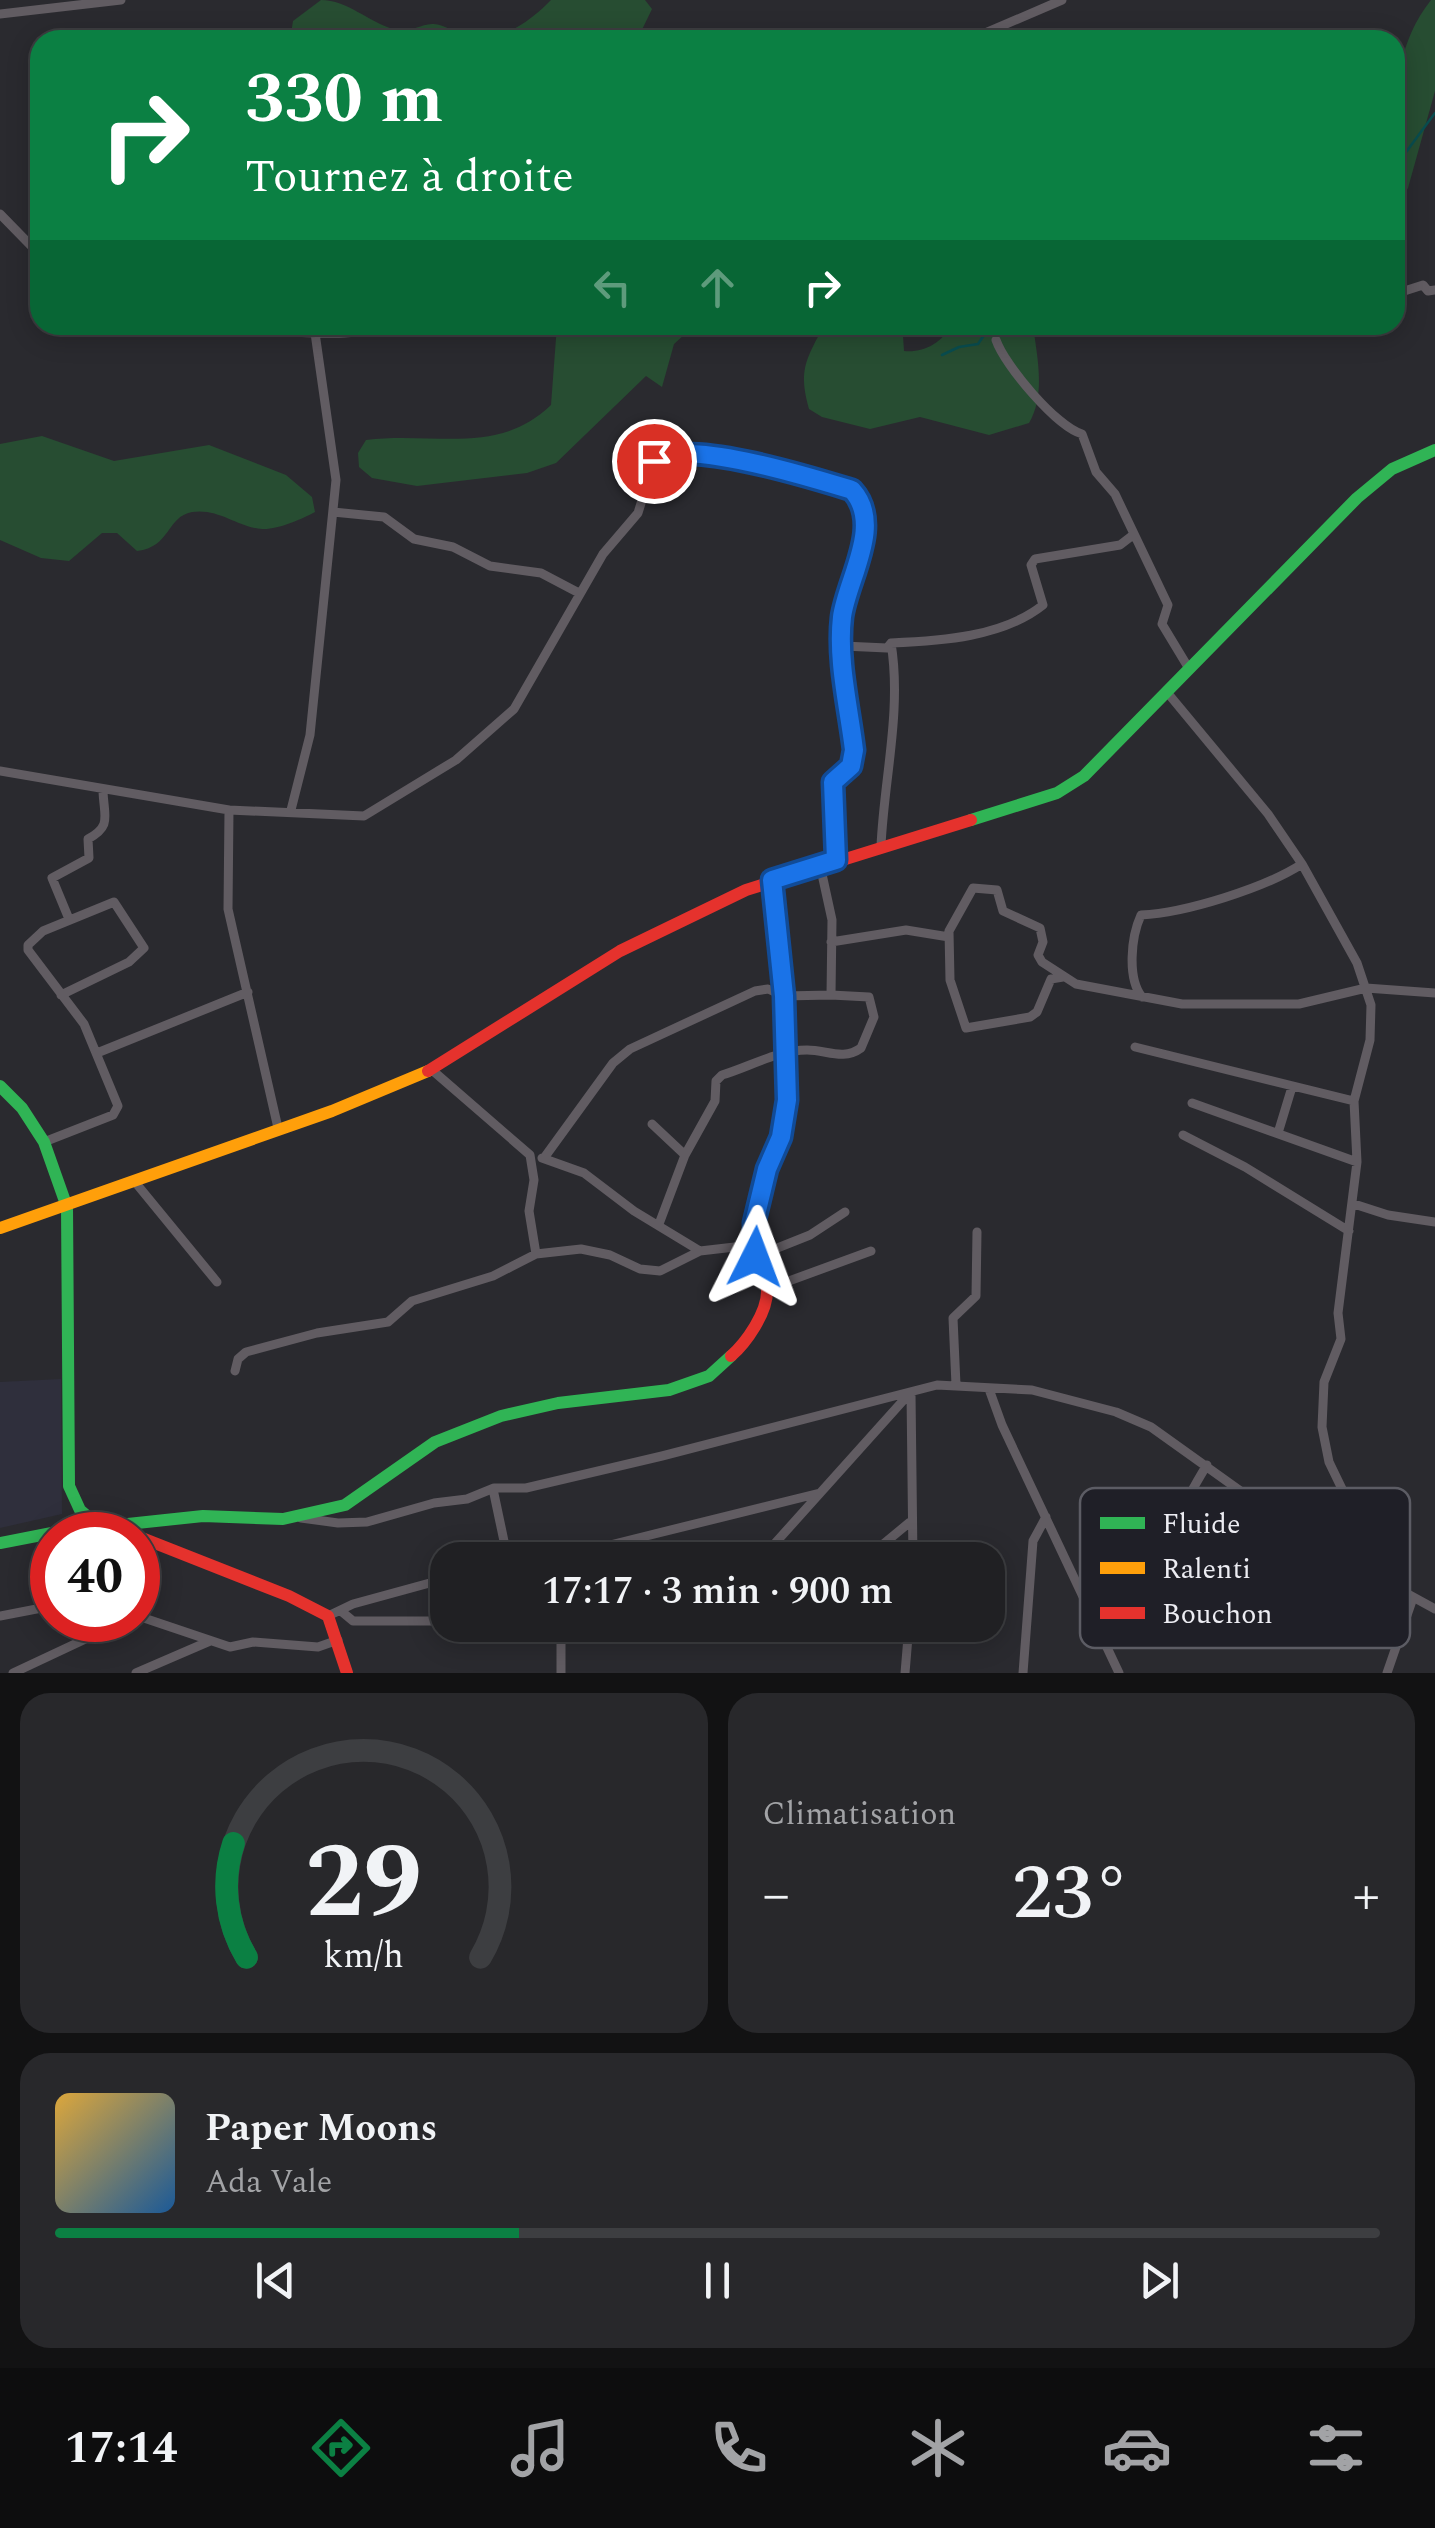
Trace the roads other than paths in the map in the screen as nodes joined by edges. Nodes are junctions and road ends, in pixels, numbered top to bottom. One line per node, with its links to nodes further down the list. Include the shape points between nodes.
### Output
1 (121, 0): 3 (street)
2 (1062, 0): 4 (street)
3 (0, 14)
4 (992, 30)
5 (0, 214): 6 (street)
6 (30, 246)
7 (1435, 290): 8 (street)
8 (1405, 291)
9 (315, 335): 12 (street, via 336,480)
10 (996, 340): 13 (street, via 1052,414 1082,434)
11 (1435, 450): 17 (street, via 1392,469 1357,498)
12 (333, 512): 14 (street, via 384,518 414,539 453,547 490,566 541,573); 22 (street, via 310,735)
13 (1133, 535): 15 (street, via 1120,545 1034,559 1043,605 1024,617 993,630); 17 (street, via 1168,606 1164,628)
14 (579, 594): 16 (street, via 638,513 658,457 680,453 752,463 858,497 864,546 846,591); 22 (street, via 514,709 456,760 364,816)
15 (892, 643): 16 (street); 23 (street, via 890,782)
16 (842, 646): 24 (street, via 854,750 851,766 833,782)
17 (1188, 667): 18 (street)
18 (1166, 691): 23 (street, via 1084,776 1057,794); 26 (street)
19 (0, 772): 20 (street)
20 (102, 790): 21 (street); 28 (street, via 104,827 88,839 89,858 52,878)
21 (229, 810): 22 (street); 33 (street, via 226,898)
22 (291, 810)
23 (880, 846): 24 (street)
24 (836, 860): 25 (street)
25 (820, 864): 27 (street); 30 (street)
26 (1302, 864): 32 (street); 38 (street, via 1265,884 1141,915 1133,932 1133,986)
27 (772, 880): 37 (street); 42 (street, via 620,951)
28 (69, 919): 35 (street, via 28,945); 35 (street, via 114,902 144,946 129,962)
29 (949, 937): 30 (street, via 906,930); 31 (street, via 950,924 974,888 994,888 1003,911 1040,928 1039,958); 31 (street, via 950,980 966,1028 1030,1017 1051,979)
30 (831, 942): 36 (street)
31 (1063, 977): 38 (street)
32 (1366, 988): 34 (street); 38 (street, via 1299,1004 1182,1004); 45 (street, via 1370,1040)
33 (248, 992): 40 (street); 48 (street)
34 (1435, 993)
35 (60, 994): 40 (street)
36 (831, 995): 37 (street); 41 (street, via 869,997 874,1017 861,1048 842,1056)
37 (784, 996): 41 (street); 54 (street, via 755,991 630,1048)
38 (1142, 997)
39 (1135, 1047): 44 (street)
40 (97, 1053): 51 (street, via 116,1112)
41 (783, 1054): 53 (street, via 722,1075); 66 (street, via 785,1121 763,1183)
42 (432, 1070): 48 (street); 52 (street)
43 (0, 1086): 51 (street)
44 (1292, 1087): 45 (street); 49 (street)
45 (1354, 1101): 55 (street)
46 (1192, 1102): 49 (street)
47 (652, 1124): 53 (street)
48 (278, 1128): 56 (street)
49 (1278, 1134): 55 (street)
50 (1183, 1136): 63 (street)
51 (44, 1142): 58 (street)
52 (530, 1155): 54 (street); 68 (street)
53 (685, 1155): 61 (street)
54 (544, 1158): 61 (street, via 584,1173)
55 (1358, 1162): 57 (street)
56 (135, 1182): 58 (street); 69 (street)
57 (1354, 1204): 60 (street); 63 (street)
58 (67, 1207): 62 (street); 81 (street, via 70,1486)
59 (845, 1212): 66 (street, via 810,1235)
60 (1435, 1222)
61 (660, 1224): 65 (street)
62 (0, 1228)
63 (1348, 1231): 79 (street, via 1341,1340 1324,1382 1322,1427)
64 (977, 1232): 72 (street, via 976,1296 952,1318)
65 (700, 1251): 66 (street); 68 (street, via 660,1272 581,1249)
66 (754, 1251): 70 (street)
67 (871, 1251): 70 (street)
68 (536, 1254): 71 (street, via 493,1276 412,1301 388,1322 246,1352)
69 (216, 1282)
70 (767, 1289): 83 (street, via 740,1348 703,1380 501,1416 436,1442 345,1504)
71 (234, 1371)
72 (956, 1385): 73 (street); 74 (street)
73 (989, 1388): 75 (street, via 1032,1390 1116,1412); 82 (street)
74 (911, 1392): 76 (street, via 526,1488); 80 (street); 85 (street)
75 (1207, 1465): 77 (street); 78 (street)
76 (492, 1488): 83 (street, via 367,1522); 87 (street)
77 (1193, 1488)
78 (1238, 1488)
79 (1342, 1488)
80 (820, 1493): 88 (street); 89 (street)
81 (82, 1512)
82 (1046, 1517): 95 (street); 117 (street, via 1033,1540)
83 (283, 1520): 84 (street, via 229,1514)
84 (160, 1522)
85 (910, 1522): 90 (street); 91 (street)
86 (30, 1538): 92 (street)
87 (504, 1542)
88 (622, 1542)
89 (776, 1542)
90 (886, 1542)
91 (912, 1542)
92 (0, 1543)
93 (160, 1543): 101 (street)
94 (430, 1584): 101 (street)
95 (1080, 1590)
96 (1410, 1596): 97 (street)
97 (1413, 1598): 98 (street); 99 (street)
98 (1410, 1607)
99 (1434, 1607)
100 (30, 1610): 102 (street)
101 (335, 1613): 103 (street, via 353,1621); 105 (street)
102 (0, 1616)
103 (430, 1621)
104 (160, 1624): 107 (street)
105 (338, 1640): 107 (street, via 318,1647); 114 (street)
106 (79, 1642): 112 (street)
107 (210, 1642): 113 (street)
108 (562, 1642): 115 (street)
109 (908, 1642): 116 (street)
110 (1107, 1648): 118 (street)
111 (1396, 1648): 119 (street)
112 (12, 1673)
113 (136, 1673)
114 (347, 1673)
115 (561, 1673)
116 (905, 1673)
117 (1023, 1673)
118 (1119, 1673)
119 (1387, 1673)

